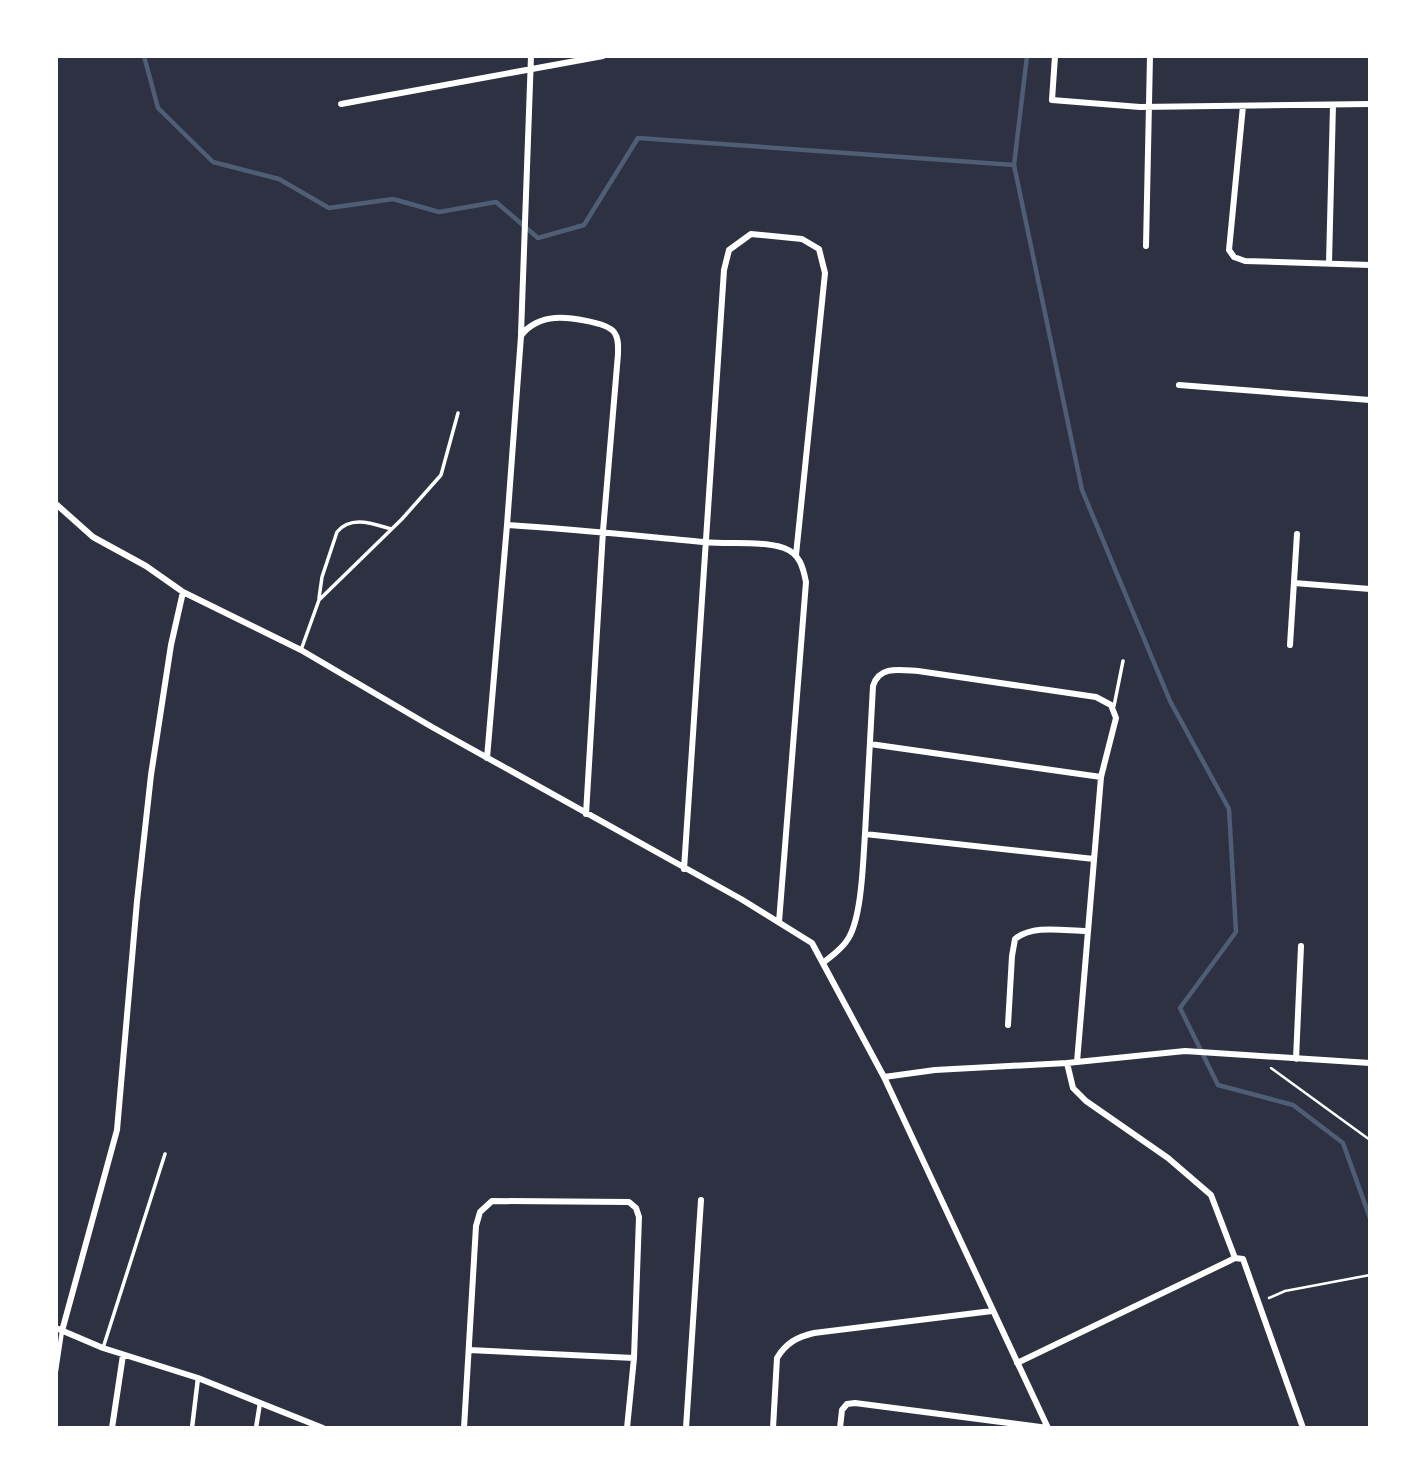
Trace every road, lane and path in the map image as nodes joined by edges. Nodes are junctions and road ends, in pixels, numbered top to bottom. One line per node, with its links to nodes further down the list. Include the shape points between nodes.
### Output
1 (531, 56): 5 (street)
2 (603, 56): 5 (street)
3 (1055, 56): 10 (street, via 1052,100)
4 (1150, 56): 10 (street)
5 (530, 69): 6 (street); 14 (street)
6 (341, 104)
7 (1370, 104): 8 (street)
8 (1333, 105): 9 (street); 12 (street)
9 (1243, 106): 10 (street); 12 (street, via 1229,250 1245,261)
10 (1149, 107): 11 (street)
11 (1146, 246)
12 (1329, 263): 13 (street)
13 (1370, 265)
14 (521, 336): 19 (street); 21 (street, via 526,328 555,318 607,326 617,338)
15 (1179, 385): 16 (street)
16 (1370, 400)
17 (458, 413): 20 (lane, via 440,475)
18 (56, 504): 27 (street, via 93,537)
19 (507, 525): 21 (street); 34 (street)
20 (391, 529): 28 (lane); 28 (lane, via 356,522 340,527)
21 (603, 531): 23 (street); 36 (street)
22 (1297, 534): 25 (street)
23 (706, 542): 24 (street, via 785,548); 24 (street, via 729,250 751,234 802,239 820,249 825,273); 39 (street)
24 (796, 555): 40 (street, via 806,582)
25 (1294, 583): 26 (street); 29 (street)
26 (1370, 589)
27 (183, 592): 30 (street); 58 (street, via 151,775 117,1130)
28 (319, 600): 30 (lane)
29 (1290, 645)
30 (301, 650): 34 (street)
31 (1123, 660): 32 (lane)
32 (1113, 709): 33 (street, via 1096,697 891,670 874,681); 35 (street, via 1115,718)
33 (870, 744): 35 (street); 37 (street)
34 (487, 758): 36 (street)
35 (1101, 777): 38 (street)
36 (586, 814): 39 (street)
37 (865, 834): 38 (street); 43 (street, via 856,921 838,952)
38 (1094, 859): 41 (street)
39 (684, 869): 40 (street)
40 (779, 922): 43 (street, via 813,943)
41 (1087, 931): 44 (street, via 1041,930 1015,939); 47 (street)
42 (1301, 946): 46 (street)
43 (824, 962): 50 (street)
44 (1008, 1025)
45 (1254, 1055): 46 (street); 47 (street, via 1185,1051); 51 (path)
46 (1296, 1059): 49 (street)
47 (1077, 1062): 48 (street)
48 (1067, 1063): 50 (street); 54 (street, via 1073,1087 1086,1101 1168,1158 1211,1195)
49 (1370, 1063)
50 (884, 1077): 57 (street)
51 (1370, 1140)
52 (165, 1154): 59 (lane)
53 (701, 1200): 73 (street)
54 (1235, 1258): 56 (street, via 1246,1264); 63 (street)
55 (1370, 1275): 56 (path, via 1285,1291)
56 (1260, 1303): 77 (street)
57 (992, 1311): 63 (street); 74 (street, via 814,1333 793,1340 777,1358)
58 (59, 1330): 59 (street); 64 (street)
59 (103, 1348): 61 (street)
60 (469, 1350): 62 (street); 62 (street, via 480,1212 492,1201 629,1202 639,1217); 71 (street)
61 (122, 1355): 65 (street); 67 (street)
62 (634, 1358): 72 (street)
63 (1017, 1363): 76 (street)
64 (56, 1371)
65 (198, 1378): 66 (street); 68 (street)
66 (260, 1403): 69 (street); 70 (street)
67 (112, 1428)
68 (192, 1428)
69 (256, 1428)
70 (323, 1428)
71 (464, 1428)
72 (627, 1428)
73 (686, 1428)
74 (773, 1428)
75 (840, 1428): 76 (street, via 842,1410 855,1403)
76 (1048, 1428)
77 (1302, 1428)

